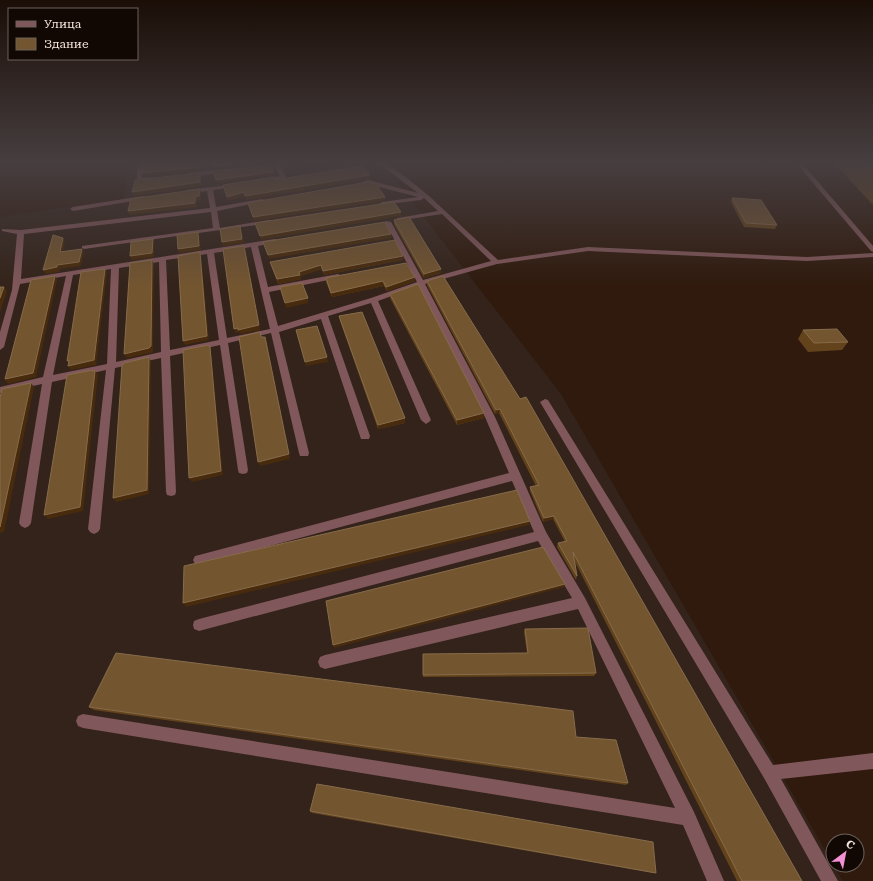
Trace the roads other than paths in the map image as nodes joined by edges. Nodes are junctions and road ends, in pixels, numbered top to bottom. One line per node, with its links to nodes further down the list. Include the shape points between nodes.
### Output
1 (107, 204): 8 (street)
2 (212, 204): 9 (street)
3 (245, 204): 9 (street)
4 (380, 204): 7 (street)
5 (435, 204): 10 (street)
6 (834, 204): 18 (street)
7 (374, 205)
8 (73, 209)
9 (213, 210): 13 (street); 14 (street)
10 (443, 212): 22 (street); 27 (street, via 384,223 406,263)
11 (280, 220): 13 (street)
12 (4, 230): 14 (street)
13 (218, 230): 17 (street)
14 (21, 232): 26 (street)
15 (285, 239): 16 (street)
16 (254, 245): 19 (street); 28 (street, via 262,264)
17 (84, 247)
18 (873, 250)
19 (210, 252): 21 (street); 32 (street)
20 (873, 255): 22 (street, via 806,258 588,248)
21 (162, 259): 23 (street); 34 (street)
22 (496, 262): 27 (street)
23 (115, 266): 24 (street); 35 (street)
24 (70, 273): 26 (street); 36 (street)
25 (348, 274): 28 (street)
26 (16, 282): 33 (street)
27 (421, 282): 29 (street); 43 (street, via 490,417)
28 (265, 290): 31 (street)
29 (374, 300): 30 (street); 39 (street)
30 (324, 316): 31 (street); 40 (street)
31 (275, 330): 32 (street); 41 (street)
32 (223, 341): 34 (street); 42 (street)
33 (0, 347)
34 (167, 353): 35 (street); 44 (street)
35 (111, 365): 36 (street); 46 (street)
36 (48, 378): 37 (street); 45 (street)
37 (0, 390)
38 (545, 402): 54 (street)
39 (426, 420)
40 (365, 436)
41 (304, 453)
42 (243, 470)
43 (514, 476): 47 (street); 48 (street)
44 (171, 492)
45 (25, 523)
46 (94, 529)
47 (541, 535): 49 (street); 50 (street)
48 (199, 560)
49 (580, 602): 51 (street); 55 (street)
50 (199, 625)
51 (325, 662)
52 (83, 721): 55 (street)
53 (873, 761): 54 (street)
54 (769, 773): 57 (street)
55 (688, 818): 56 (street)
56 (716, 881)
57 (830, 881)

